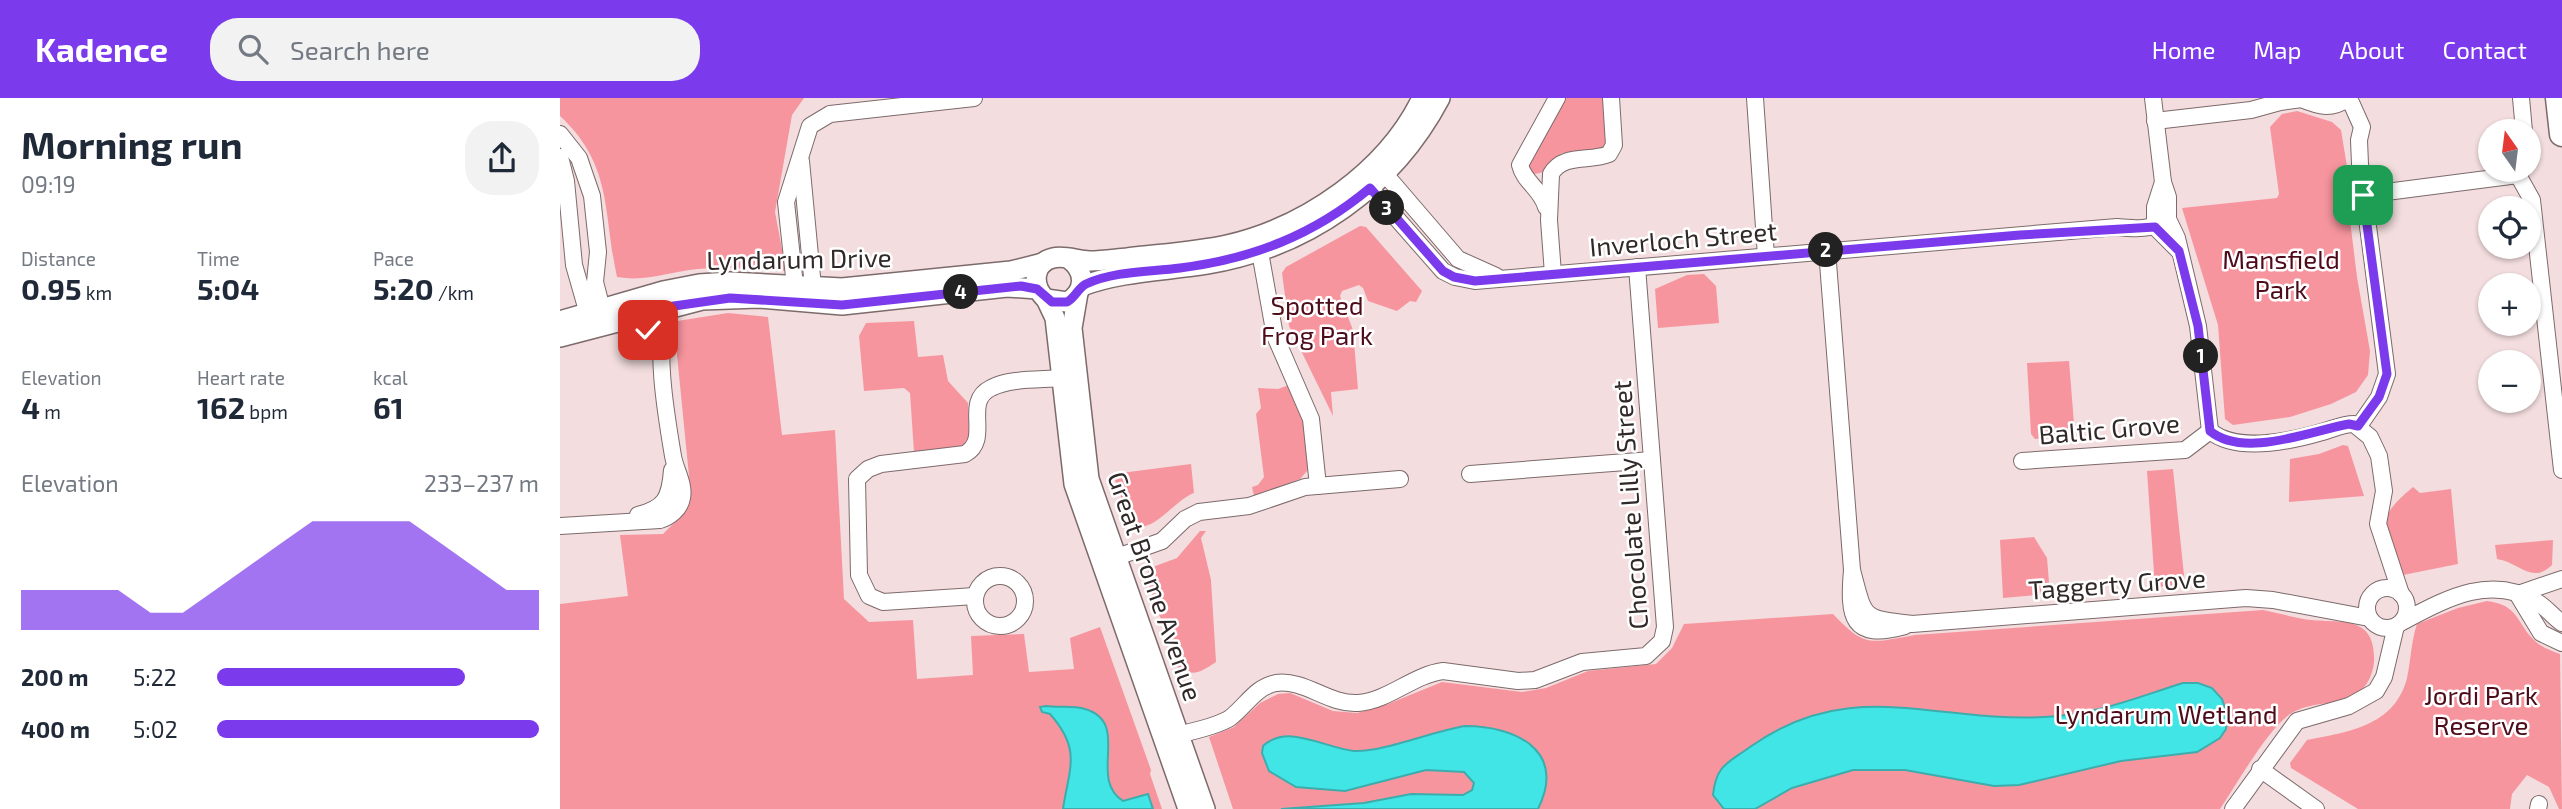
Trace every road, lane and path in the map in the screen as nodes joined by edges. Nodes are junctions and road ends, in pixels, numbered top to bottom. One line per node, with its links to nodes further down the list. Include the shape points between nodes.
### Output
1 (826, 98): 13 (street)
2 (974, 98): 13 (street)
3 (1422, 98): 19 (street)
4 (1440, 98): 19 (street, via 1410,145)
5 (1557, 98): 20 (street, via 1522,160)
6 (1611, 98): 21 (street, via 1614,145 1609,154 1572,160)
7 (1755, 98): 30 (street)
8 (2153, 98): 15 (street)
9 (2521, 98): 14 (street)
10 (2558, 98): 17 (main road)
11 (2305, 99): 12 (street, via 2319,107); 15 (street)
12 (2343, 100): 25 (street, via 2359,140)
13 (830, 114): 39 (street, via 810,126 800,152)
14 (2523, 119)
15 (2155, 121): 27 (street, via 2163,182)
16 (560, 134): 42 (street, via 579,158 592,196 598,251)
17 (2562, 134)
18 (560, 157): 42 (street, via 574,265)
19 (1380, 168): 23 (street); 35 (street, Inverloch Street, via 1458,259)
20 (1522, 172): 21 (street, via 1537,177); 26 (street, via 1542,195)
21 (1553, 172): 26 (street)
22 (2478, 178): 25 (street)
23 (1365, 182): 28 (street, via 1311,230); 35 (street, Inverloch Street, via 1443,271 1475,281)
24 (2524, 182): 51 (street, via 2532,200)
25 (2363, 195): 47 (street, via 2387,374 2379,397)
26 (1549, 220): 34 (street)
27 (2159, 221): 29 (street, Inverloch Street); 48 (street, via 2177,238 2198,326)
28 (1257, 244): 31 (street, via 1088,261); 36 (street, via 1210,263 1118,275); 54 (street, via 1275,336 1311,419)
29 (1827, 250): 30 (street, Inverloch Street); 64 (street, Taggerty Grove, via 1852,570 1849,607 1858,624 1875,632 1912,624 2246,598)
30 (1766, 256): 33 (street, Inverloch Street)
31 (1069, 259): 32 (street, via 1055,257); 36 (street, via 1080,270)
32 (1043, 263): 38 (street, via 1036,275); 39 (street, Lyndarum Drive, via 1011,271)
33 (1637, 267): 34 (street, Inverloch Street); 49 (street, Chocolate Lilly Street)
34 (1553, 274): 35 (street, Inverloch Street)
35 (1505, 278)
36 (1080, 290): 38 (street, via 1067,302); 46 (street, Great Brome Avenue, via 1072,316)
37 (700, 292): 39 (street, Lyndarum Drive); 40 (street, Lyndarum Drive); 42 (street, Lyndarum Drive, via 663,291)
38 (1042, 294): 39 (street, Lyndarum Drive, via 1007,287 842,305); 46 (street, Great Brome Avenue, via 1055,318)
39 (804, 295)
40 (667, 307): 41 (street, Lyndarum Drive); 45 (street)
41 (636, 315): 42 (street, Lyndarum Drive); 45 (street)
42 (597, 319): 43 (street, Lyndarum Drive); 44 (street, Lyndarum Drive)
43 (560, 321)
44 (560, 337)
45 (659, 346): 55 (street, via 682,495 674,512 660,520)
46 (1070, 377): 57 (street, Great Brome Avenue, via 1074,484); 61 (street, via 1000,385 983,393 977,404 979,438 965,454 881,464 868,468 858,480 859,576 869,596 883,602)
47 (2358, 426): 48 (street, Baltic Grove, via 2235,443); 56 (street, via 2375,446 2382,466 2384,491 2378,524)
48 (2210, 431): 50 (street, Baltic Grove, via 2185,450)
49 (1652, 460): 52 (street); 70 (street, Chocolate Lilly Street, via 1665,627 1653,652 1582,662 1526,681 1429,673 1361,703 1329,699 1291,683 1277,683 1265,687 1228,719)
50 (2022, 461)
51 (2562, 470)
52 (1469, 474)
53 (1400, 479): 54 (street)
54 (1318, 486): 57 (street, via 1248,506 1199,512 1162,541)
55 (560, 526)
56 (2383, 548): 59 (street, via 2384,564); 62 (street)
57 (1109, 560): 70 (street, Great Brome Avenue)
58 (2561, 580): 60 (street); 65 (street, via 2549,601)
59 (2372, 595): 62 (street, via 2390,589); 64 (street, Taggerty Grove); 66 (street, via 2367,608)
60 (2518, 595): 63 (street, via 2479,589); 65 (street, via 2537,602); 68 (street, via 2541,633)
61 (975, 596)
62 (2402, 596): 63 (street); 67 (street, via 2407,610)
63 (2444, 600): 67 (street)
64 (2325, 609): 66 (street, Taggerty Grove)
65 (2556, 619)
66 (2372, 621): 67 (street, via 2384,628); 69 (street)
67 (2399, 624): 69 (street)
68 (2562, 643)
69 (2386, 662): 71 (street, via 2385,677 2376,691 2349,706 2297,721)
70 (1172, 737): 72 (street, Great Brome Avenue); 73 (street, Great Brome Avenue)
71 (2260, 769): 74 (street); 75 (street)
72 (1188, 809)
73 (1205, 809)
74 (2233, 809)
75 (2316, 809)

